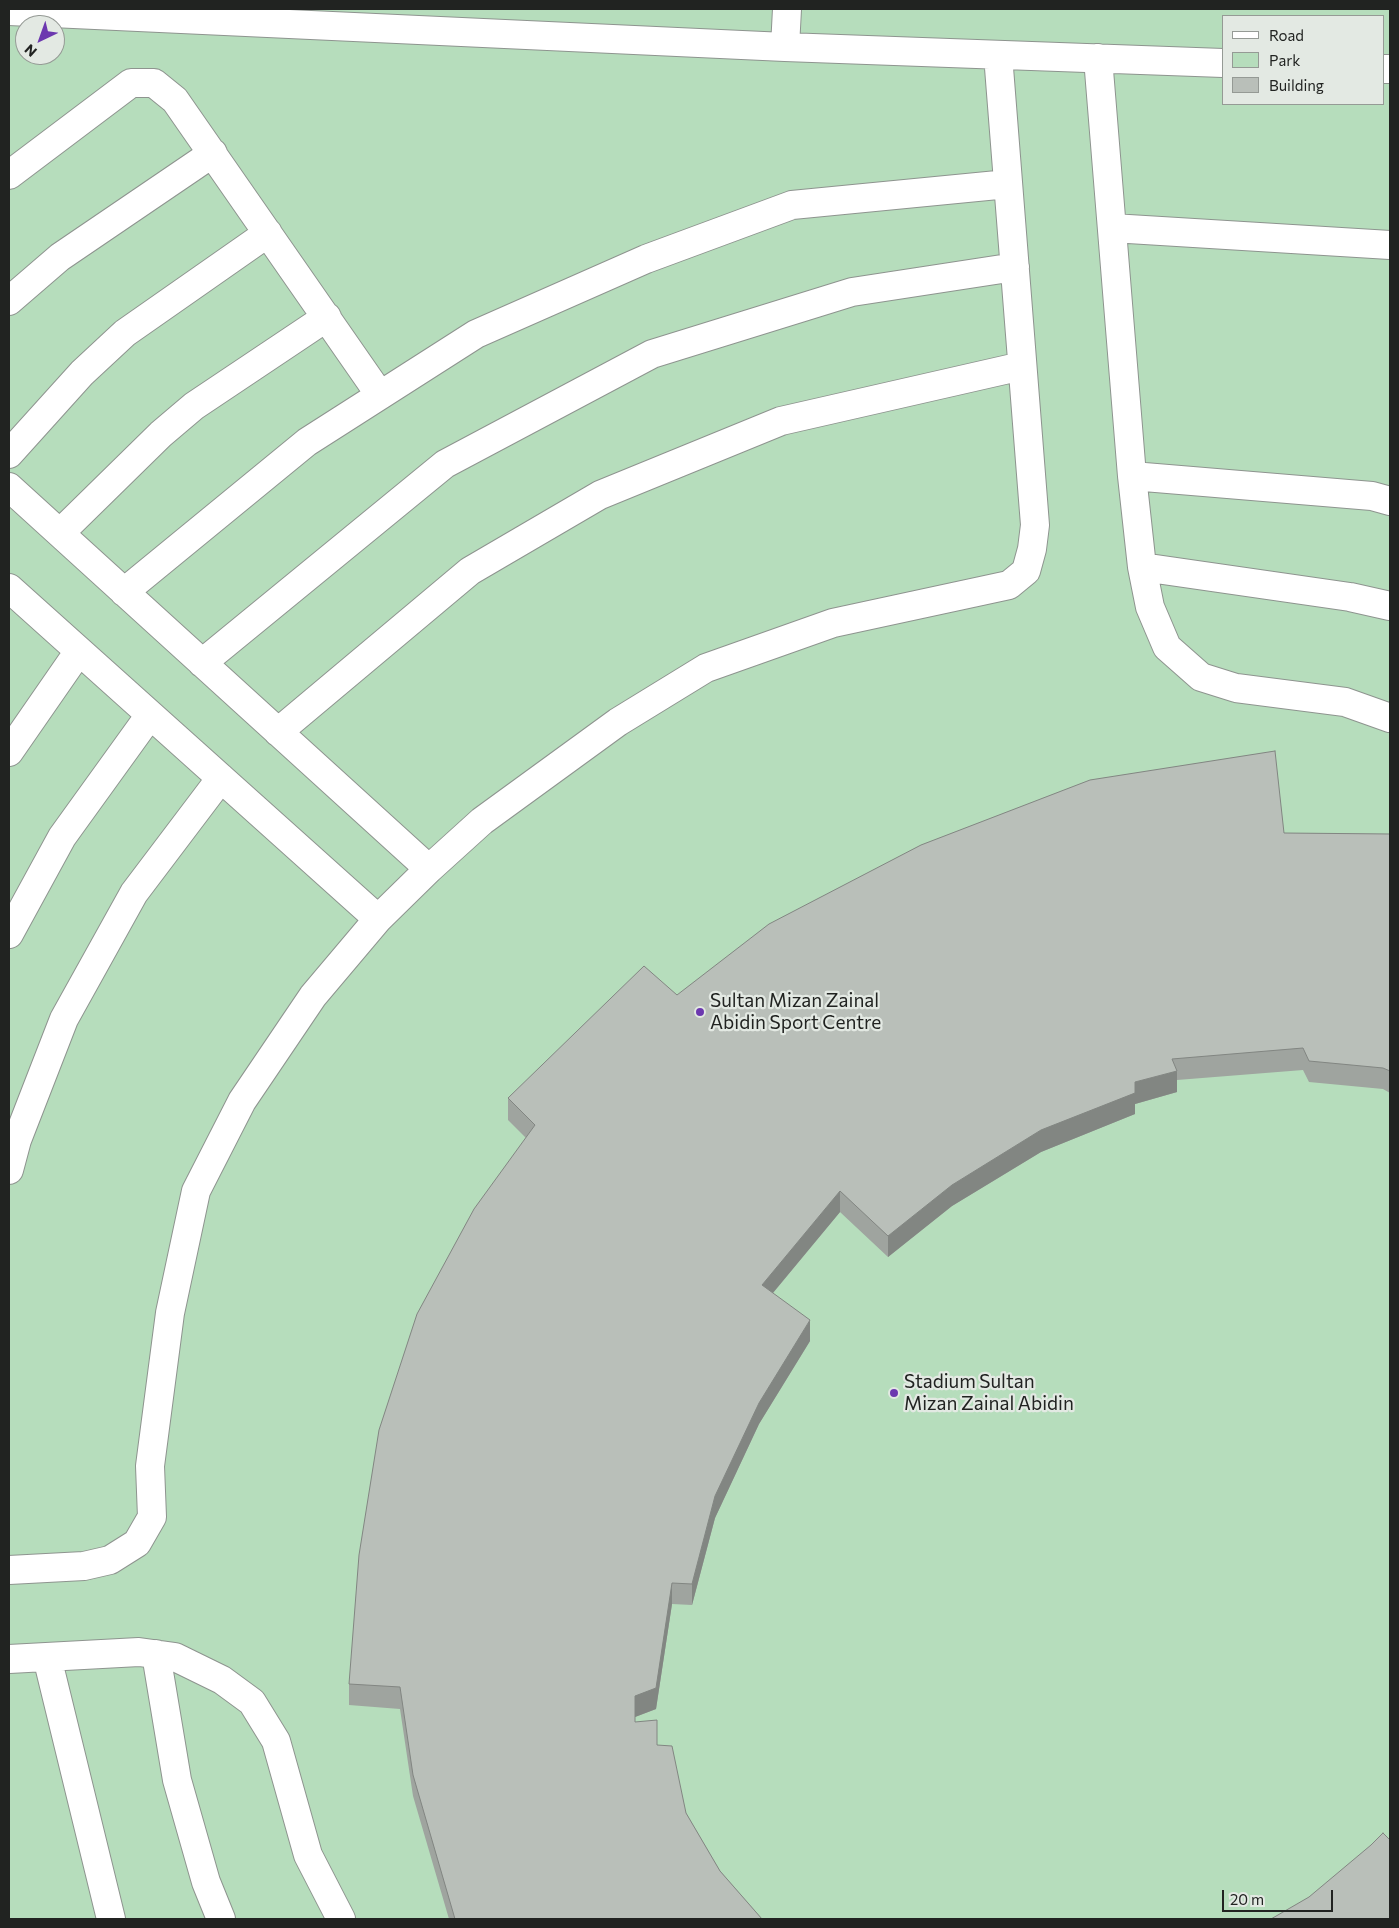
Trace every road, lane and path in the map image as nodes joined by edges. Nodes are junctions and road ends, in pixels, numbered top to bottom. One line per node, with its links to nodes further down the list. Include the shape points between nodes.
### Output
1 (787, 9): 3 (lane)
2 (9, 11): 3 (lane)
3 (785, 47): 4 (lane)
4 (998, 55): 5 (lane); 9 (lane)
5 (1098, 58): 6 (lane); 10 (lane)
6 (1222, 63)
7 (213, 153): 8 (lane, via 176,100 154,83 131,83); 11 (lane); 14 (lane, via 60,257)
8 (9, 175)
9 (1008, 184): 13 (lane); 17 (lane, via 792,205 646,259 476,334)
10 (1112, 228): 12 (lane); 19 (lane)
11 (268, 233): 15 (lane); 18 (lane, via 125,333 82,373)
12 (1390, 246)
13 (1015, 267): 16 (lane); 28 (lane, via 852,292 652,354 445,464)
14 (9, 301)
15 (327, 318): 17 (lane); 22 (lane, via 194,406 160,434)
16 (1022, 366): 31 (lane, via 781,421 600,495 470,571); 34 (lane, via 1034,525 1026,571 1009,585 834,623 706,668 610,728 482,821)
17 (380, 395): 25 (lane, via 307,442)
18 (9, 454)
19 (1132, 476): 21 (lane, via 1372,496); 23 (lane)
20 (9, 487): 22 (lane)
21 (1390, 501)
22 (60, 533): 25 (lane)
23 (1142, 567): 26 (lane, via 1350,597); 30 (lane, via 1150,608 1167,647 1201,677 1236,688 1345,702)
24 (10, 591): 27 (lane)
25 (124, 592): 28 (lane)
26 (1390, 606)
27 (79, 651): 29 (lane); 32 (lane)
28 (202, 663): 31 (lane)
29 (150, 715): 33 (lane); 36 (lane, via 62,837)
30 (1390, 718)
31 (278, 732): 34 (lane)
32 (9, 752)
33 (221, 778): 35 (lane); 37 (lane, via 134,893 64,1019 17,1140)
34 (429, 869): 35 (lane)
35 (378, 919): 38 (lane, via 313,996 242,1101 196,1191 170,1314 150,1466 152,1517 137,1543 110,1560 84,1566)
36 (9, 934)
37 (9, 1170)
38 (9, 1570)
39 (156, 1654): 40 (lane); 43 (lane, via 177,1780 206,1882); 44 (lane, via 175,1657 222,1680 252,1702 276,1741 308,1855)
40 (47, 1657): 41 (lane); 42 (lane)
41 (9, 1659)
42 (110, 1919)
43 (221, 1919)
44 (341, 1919)

